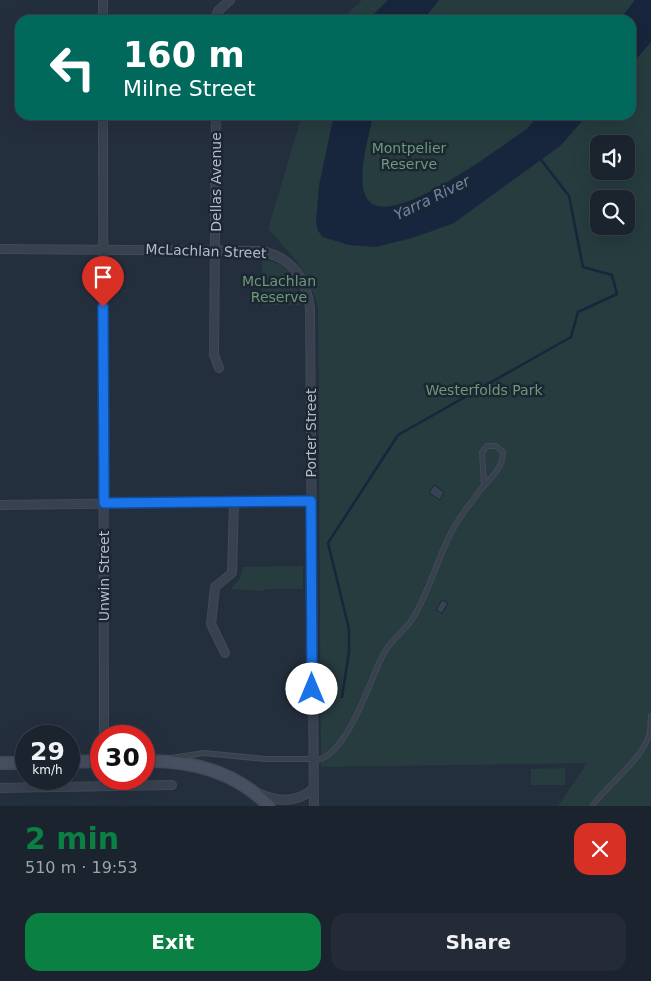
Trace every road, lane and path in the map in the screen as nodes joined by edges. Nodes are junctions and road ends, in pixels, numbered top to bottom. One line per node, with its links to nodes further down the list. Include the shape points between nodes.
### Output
1 (103, 0): 3 (street)
2 (230, 0): 4 (street)
3 (103, 15)
4 (217, 15)
5 (103, 120): 7 (street, Unwin Street)
6 (216, 120): 9 (street, Dellas Avenue)
7 (103, 248): 8 (street, McLachlan Street); 9 (street, McLachlan Street); 14 (street, Unwin Street)
8 (0, 249)
9 (215, 249): 10 (street, McLachlan Street, via 267,252); 11 (street, Dellas Avenue, via 214,355)
10 (289, 263): 13 (street, Porter Street, via 304,284 310,308)
11 (219, 368)
12 (484, 485): 12 (lane, via 482,452 487,446 496,446 503,452 501,463); 20 (lane, via 451,532 434,578 412,620 383,653 342,740 323,758)
13 (311, 501): 16 (street); 20 (street, Porter Street)
14 (104, 503): 15 (street); 16 (street); 19 (street, Unwin Street)
15 (0, 504)
16 (234, 504): 17 (street, via 232,573 215,587 211,624)
17 (224, 653)
18 (651, 716): 31 (lane, via 650,734 643,746 631,764)
19 (104, 725)
20 (313, 760): 22 (lane, via 198,753); 28 (street, Porter Street)
21 (155, 761): 22 (main road)
22 (163, 761): 26 (main road, via 204,766)
23 (0, 763): 24 (main road)
24 (15, 763)
25 (172, 785): 27 (street)
26 (247, 787): 28 (street, via 283,801 304,796); 29 (main road)
27 (0, 788)
28 (313, 789): 30 (street, Porter Street)
29 (269, 806)
30 (314, 806)
31 (592, 806)

